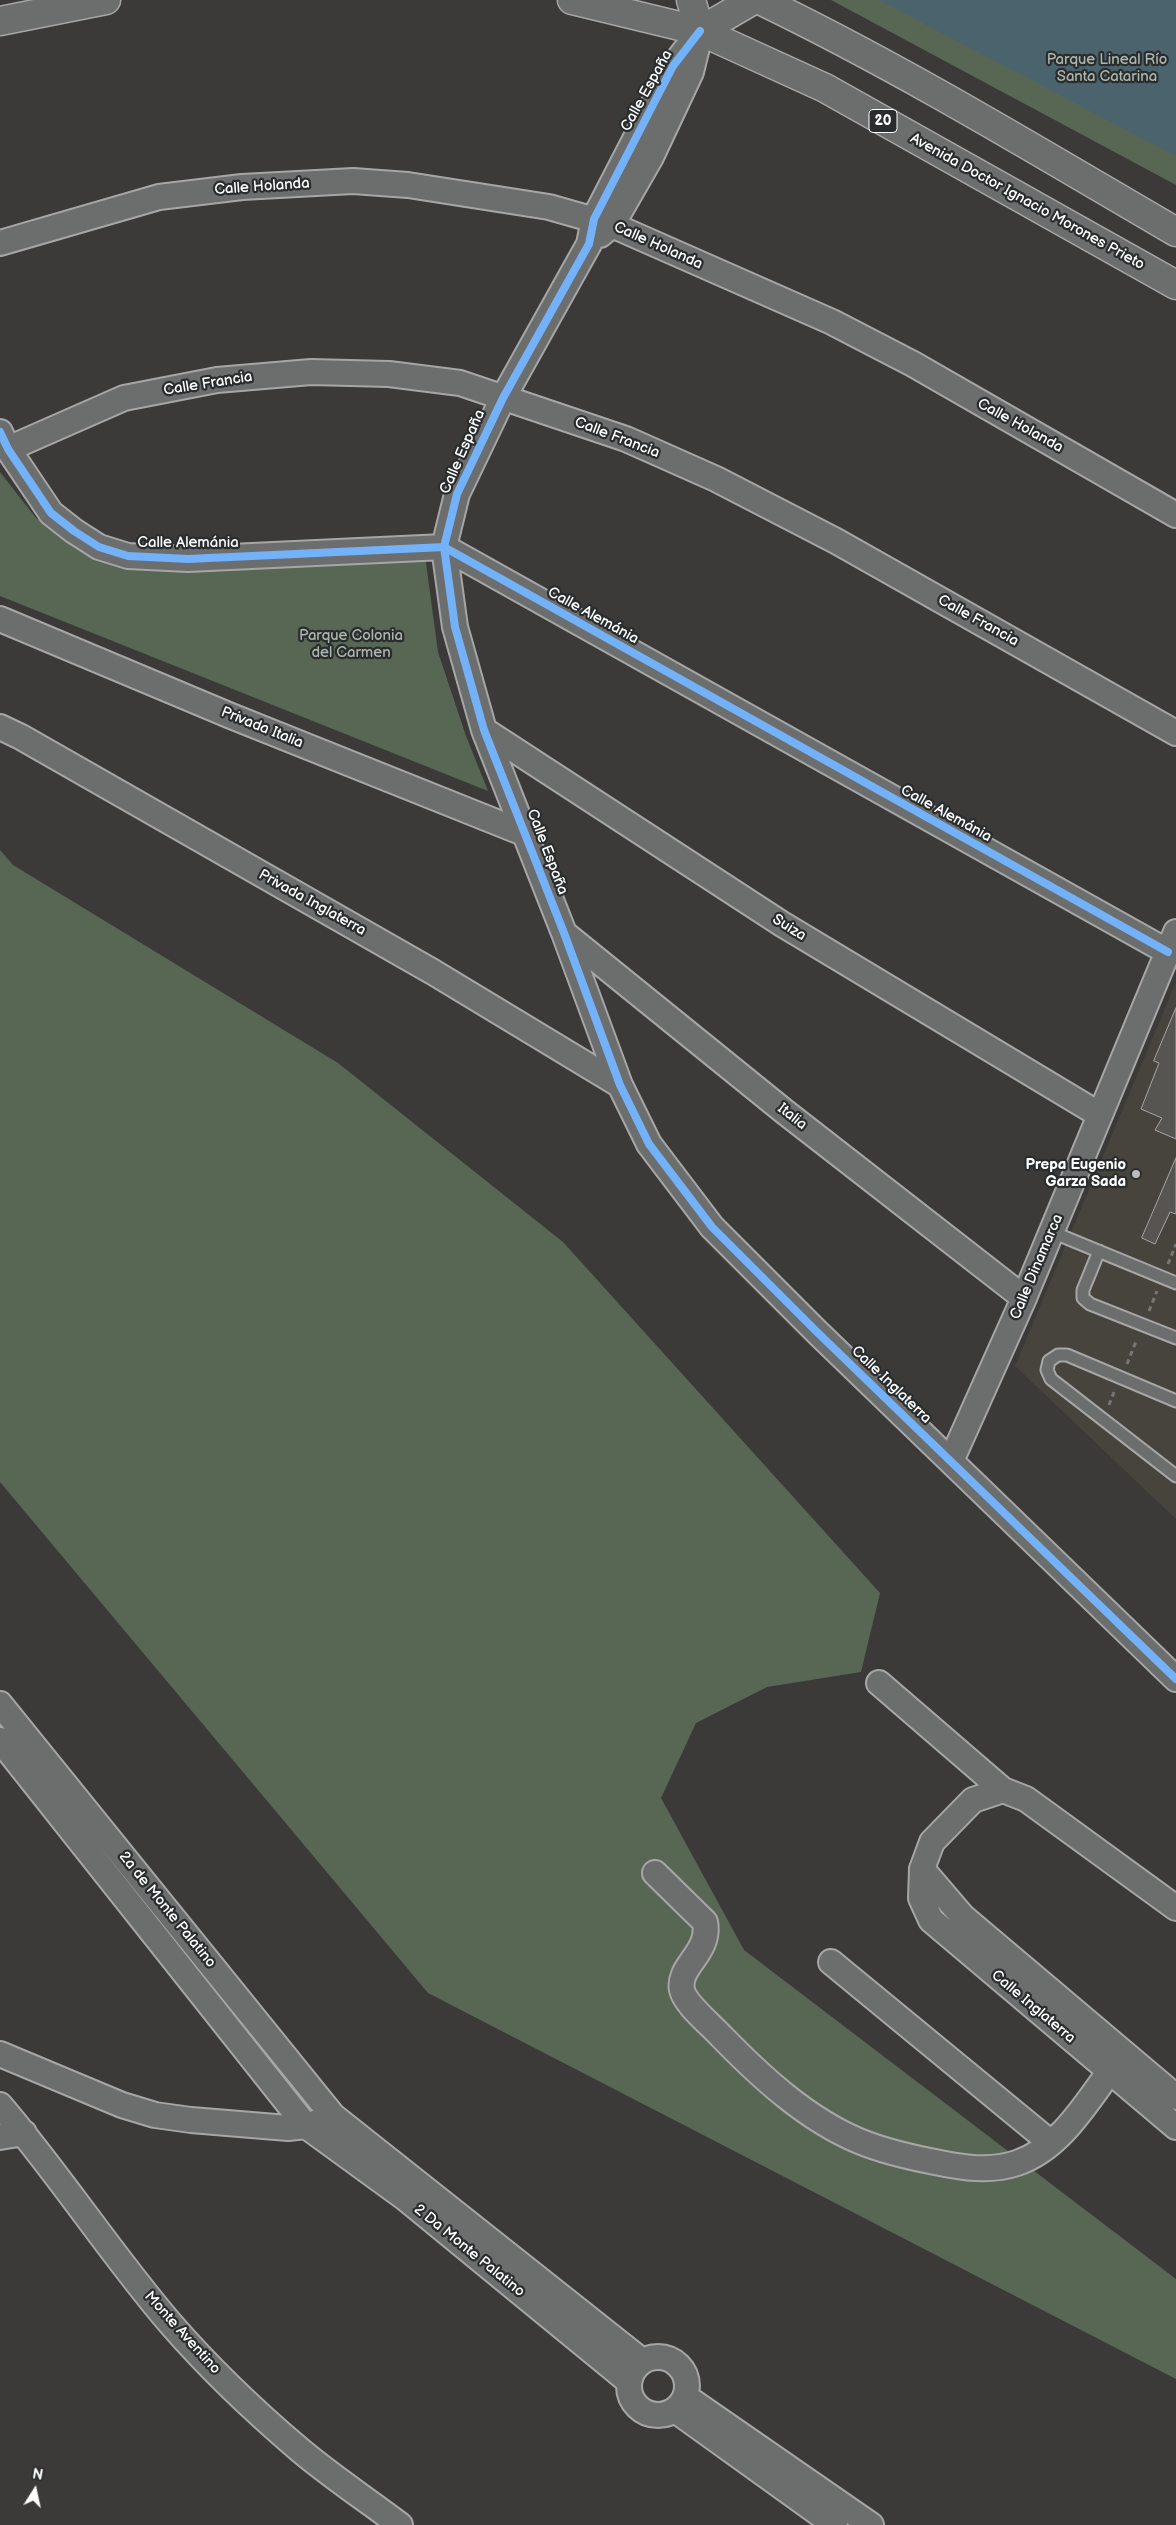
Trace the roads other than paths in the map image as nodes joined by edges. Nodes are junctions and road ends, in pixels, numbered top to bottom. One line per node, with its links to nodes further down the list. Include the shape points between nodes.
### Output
1 (106, 0): 6 (main road)
2 (572, 0): 7 (main road, Avenida Doctor Ignacio Morones Prieto / 20)
3 (691, 0): 7 (main road)
4 (753, 0): 7 (main road)
5 (760, 0): 9 (main road, via 944,99)
6 (0, 21)
7 (700, 32): 8 (street, Calle España, via 673,66); 11 (main road, Avenida Doctor Ignacio Morones Prieto / 20, via 825,88)
8 (603, 222): 10 (street, Calle Holanda, via 549,207 493,197 353,181 242,187 159,197); 12 (street, Calle España); 14 (street, Calle Holanda, via 832,322 913,364)
9 (1176, 232)
10 (0, 243)
11 (1176, 285)
12 (503, 398): 13 (street, Calle Francia, via 460,383 389,374 311,372 217,380 124,398); 15 (street, Calle España, via 457,494); 19 (street, Calle Francia, via 626,439 716,479 836,542)
13 (4, 440): 15 (street, Calle Alemánia, via 51,513 99,547 128,556 188,559)
14 (1176, 515)
15 (444, 547): 18 (street, Calle España, via 455,627); 22 (street, Calle Alemánia)
16 (0, 619): 20 (street, Privada Italia)
17 (0, 728): 23 (street, Privada Inglaterra, via 433,972)
18 (484, 730): 20 (street, Calle España); 24 (street, Suiza, via 782,924)
19 (1176, 733)
20 (526, 834): 21 (street, Calle España)
21 (564, 933): 23 (street, Calle España); 28 (street, Italia, via 785,1112)
22 (1172, 942): 24 (street, Calle Dinamarca)
23 (620, 1085): 31 (street, Calle Inglaterra, via 650,1144 712,1226)
24 (1100, 1115): 25 (street, Calle Dinamarca)
25 (1052, 1232): 26 (lane); 28 (street, Calle Dinamarca)
26 (1099, 1251): 27 (lane); 29 (lane, via 1083,1290 1083,1298 1090,1304)
27 (1176, 1283)
28 (1024, 1298): 31 (street, Calle Dinamarca)
29 (1176, 1338)
30 (1176, 1401): 32 (lane, via 1067,1355 1058,1355 1049,1361 1047,1370 1051,1379)
31 (951, 1461): 33 (street, Calle Inglaterra)
32 (1176, 1476)
33 (1176, 1678)
34 (879, 1683): 37 (street)
35 (0, 1704): 48 (street, 2a de Monte Palatino)
36 (0, 1740): 49 (street, 2a de Monte Palatino)
37 (1003, 1790): 38 (street, Calle Inglaterra, via 972,1800 932,1842); 40 (street, via 1026,1799)
38 (922, 1869): 45 (street, Calle Inglaterra, via 920,1898 930,1920); 46 (street, Calle Inglaterra, via 964,1917)
39 (655, 1873): 53 (street, via 705,1922 707,1933 704,1943 682,1978 682,1991 691,2005 742,2058 824,2123 859,2141 906,2156 958,2167 990,2169 1019,2162)
40 (1176, 1908)
41 (831, 1962): 53 (street)
42 (0, 2054): 43 (street)
43 (27, 2067): 44 (street); 49 (street, via 155,2115 288,2128)
44 (0, 2068)
45 (1110, 2071): 50 (street, Calle Inglaterra); 53 (street, via 1072,2123)
46 (1176, 2096)
47 (0, 2105): 51 (street, Monte Aventino)
48 (333, 2116): 49 (street); 54 (street, 2 Da Monte Palatino)
49 (306, 2126): 55 (street, 2 Da Monte Palatino, via 405,2198)
50 (1176, 2127)
51 (24, 2133): 52 (street); 57 (street, Monte Aventino, via 114,2256 171,2325 223,2379 301,2451)
52 (0, 2137)
53 (1051, 2143)
54 (642, 2361): 55 (street); 56 (street, via 660,2357 677,2364 686,2379)
55 (628, 2380): 56 (street, via 629,2394 640,2410 658,2416)
56 (680, 2403): 58 (street); 59 (street)
57 (400, 2525)
58 (834, 2525)
59 (871, 2525)

